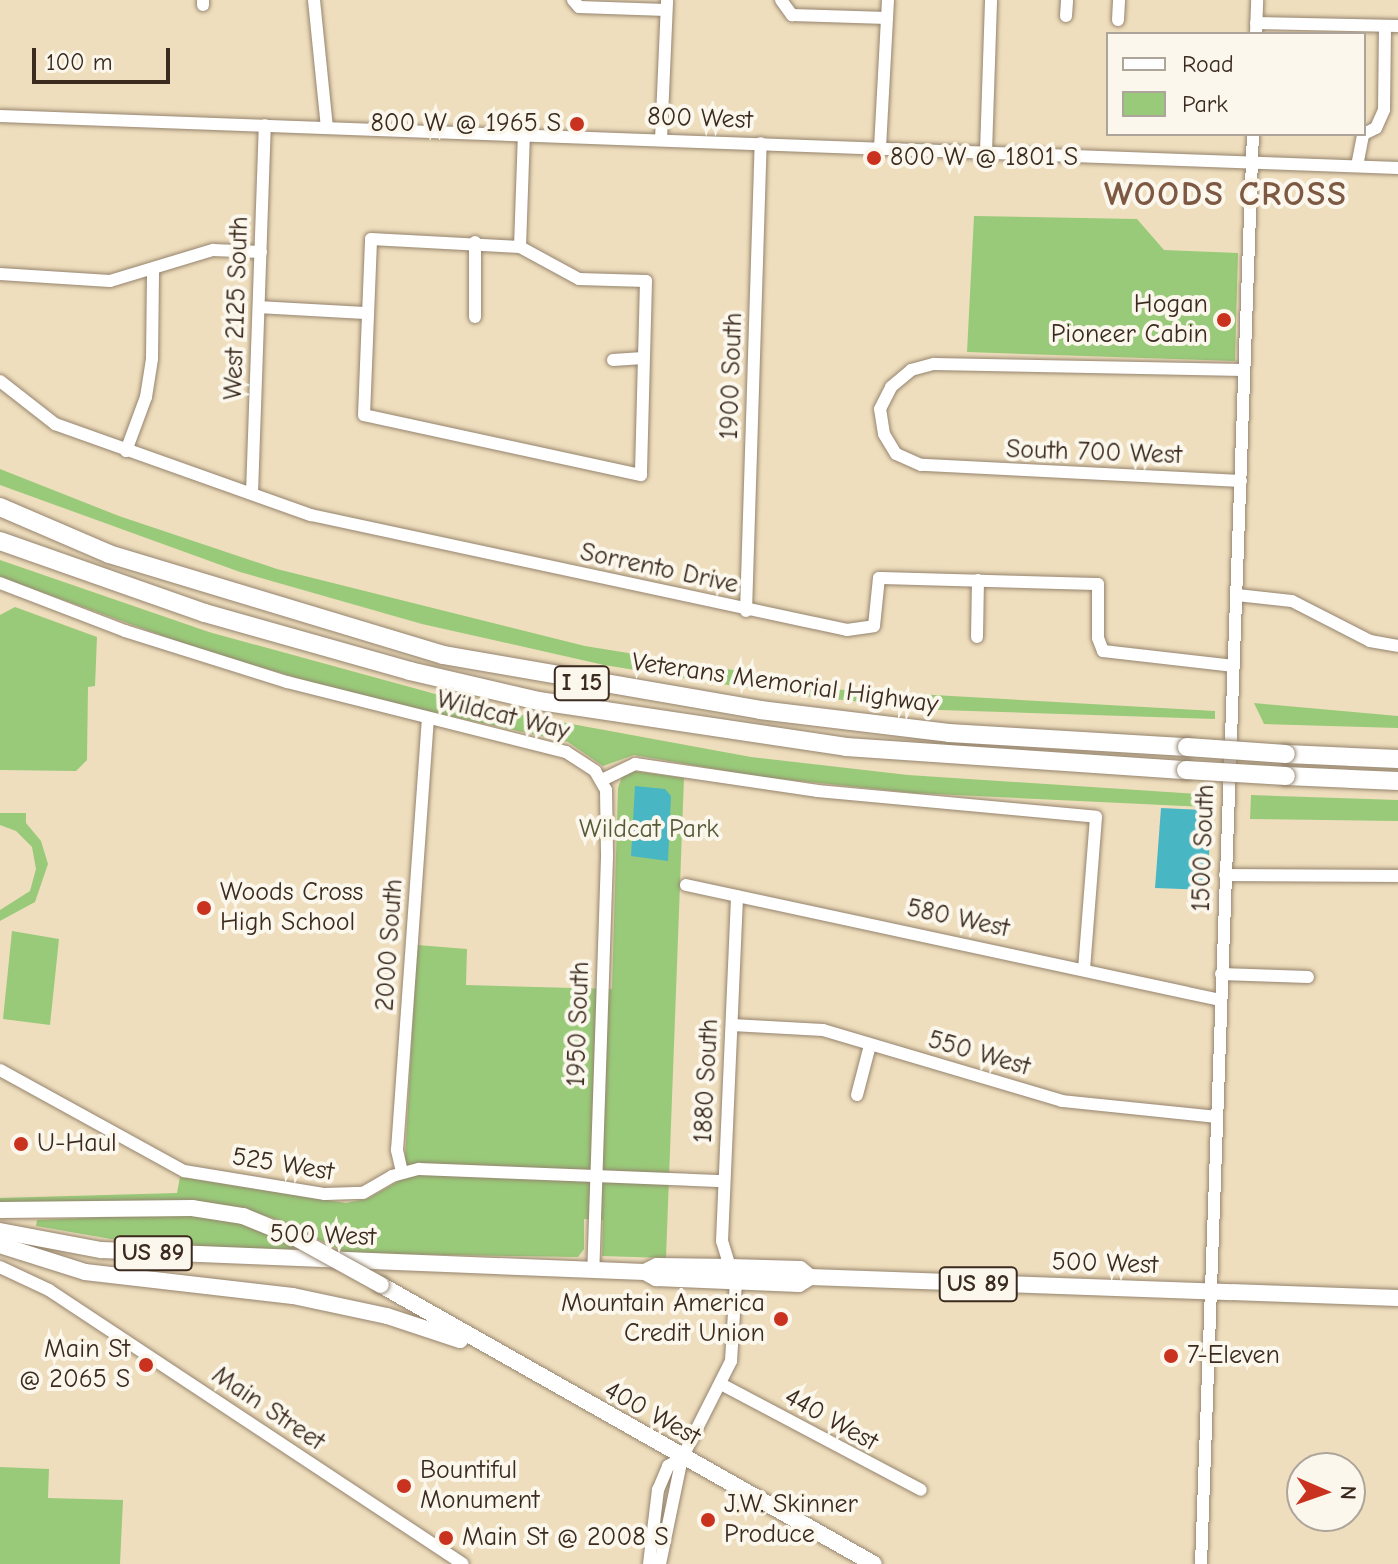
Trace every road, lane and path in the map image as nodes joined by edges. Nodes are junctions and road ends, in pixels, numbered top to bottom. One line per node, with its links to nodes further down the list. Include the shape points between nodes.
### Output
1 (314, 0): 17 (street)
2 (573, 0): 9 (street, via 579,7)
3 (781, 0): 11 (street, via 792,15)
4 (888, 0): 11 (street)
5 (991, 0): 25 (street)
6 (1067, 0): 10 (street)
7 (1119, 0): 12 (street)
8 (1257, 0): 14 (street)
9 (666, 5): 22 (street)
10 (1066, 16)
11 (887, 18): 24 (street)
12 (1118, 20)
13 (1392, 26): 14 (street); 18 (street, via 1384,110 1376,128)
14 (1256, 28)
15 (0, 116): 16 (street, 800 West)
16 (265, 125): 17 (street, 800 West); 31 (street, West 2125 South)
17 (327, 127): 19 (street, 800 West)
18 (1366, 133)
19 (524, 135): 22 (street, 800 West); 30 (street)
20 (1253, 136): 26 (street, 1500 South)
21 (1363, 136): 27 (street)
22 (661, 140): 23 (street, 800 West)
23 (761, 143): 24 (street, 800 West); 49 (street, 1900 South)
24 (880, 148): 25 (street, 800 West)
25 (986, 152): 26 (street, 800 West)
26 (1252, 163): 27 (street, 800 West); 39 (street, 1500 South)
27 (1357, 166): 28 (street, 800 West)
28 (1398, 168)
29 (475, 242): 30 (street); 35 (street, via 371,239); 36 (street)
30 (520, 247): 37 (street, via 579,279 646,281)
31 (261, 252): 32 (street, via 213,250); 34 (street, West 2125 South)
32 (153, 271): 33 (street, via 110,281); 41 (street, via 152,358 146,397)
33 (0, 274)
34 (259, 307): 35 (street); 43 (street, West 2125 South)
35 (368, 313): 37 (street, via 364,415 641,475)
36 (475, 317)
37 (643, 358): 38 (street)
38 (613, 360)
39 (1244, 370): 42 (street, 1500 South); 42 (street, South 700 West, via 967,362 911,370 891,387 880,409 884,434 896,454 945,469)
40 (0, 381): 41 (street, Sorrento Drive, via 55,424)
41 (126, 451): 43 (street, Sorrento Drive)
42 (1241, 481): 48 (street, 1500 South)
43 (252, 493): 49 (street, Sorrento Drive, via 311,515)
44 (0, 507): 54 (highway, Veterans Memorial Highway / I 15, bridge, via 109,554 473,661 715,703 949,733)
45 (0, 541): 56 (highway, Veterans Memorial Highway / I 15, bridge, via 205,613 539,701 846,747)
46 (978, 580): 49 (street, Sorrento Drive, via 879,578 874,626 815,626); 50 (street); 52 (street, Sorrento Drive, via 1098,584 1098,638 1103,651)
47 (0, 583): 53 (street, Wildcat Way, via 187,652)
48 (1237, 595): 51 (street, via 1292,601 1370,641); 52 (street, 1500 South)
49 (746, 611)
50 (977, 637)
51 (1398, 646)
52 (1234, 666): 57 (street, 1500 South)
53 (428, 720): 55 (street, Wildcat Way, via 566,752); 70 (street, 2000 South, via 397,1150)
54 (1398, 759)
55 (602, 780): 61 (street, via 635,764 818,791 1096,817); 71 (street, 1950 South, via 607,857)
56 (1398, 781)
57 (1225, 875): 58 (street); 62 (street, 1500 South)
58 (1398, 876)
59 (686, 885): 60 (street, 580 West)
60 (737, 896): 61 (street, 580 West); 65 (street, 1880 South)
61 (1084, 968): 64 (street, 580 West)
62 (1221, 974): 63 (street); 64 (street, 1500 South)
63 (1308, 977)
64 (1220, 1000): 69 (street, 1500 South)
65 (732, 1025): 66 (street, 550 West, via 823,1030); 72 (street, 1880 South)
66 (870, 1045): 68 (street); 69 (street, 550 West, via 1062,1101)
67 (0, 1070): 70 (street, 525 West, via 184,1171 346,1196 368,1191)
68 (857, 1095)
69 (1216, 1117): 79 (street, 1500 South)
70 (402, 1172): 71 (street, 525 West)
71 (595, 1176): 72 (street, 525 West); 77 (street, 1950 South)
72 (724, 1181): 78 (street, 1880 South, via 722,1241)
73 (0, 1210): 81 (main road, bridge, via 219,1211 294,1237)
74 (0, 1231): 77 (main road, 500 West / US 89, via 101,1250)
75 (0, 1245): 81 (main road, via 85,1272 293,1296 361,1310)
76 (0, 1267): 85 (street, Main Street, via 49,1290)
77 (593, 1269): 78 (main road, 500 West / US 89, via 645,1272 657,1266)
78 (733, 1274): 79 (main road, 500 West / US 89, via 800,1269 810,1277); 82 (street, 1880 South, via 733,1353)
79 (1210, 1292): 80 (main road, 500 West / US 89); 89 (street, 1500 South)
80 (1398, 1298)
81 (488, 1350): 83 (main road, 400 West)
82 (721, 1384): 83 (street, 1880 South); 84 (street, 440 West)
83 (682, 1458): 86 (street, via 668,1466 658,1490); 87 (street); 88 (main road, 400 West)
84 (921, 1490)
85 (463, 1564)
86 (649, 1564)
87 (660, 1564)
88 (874, 1564)
89 (1201, 1564)

